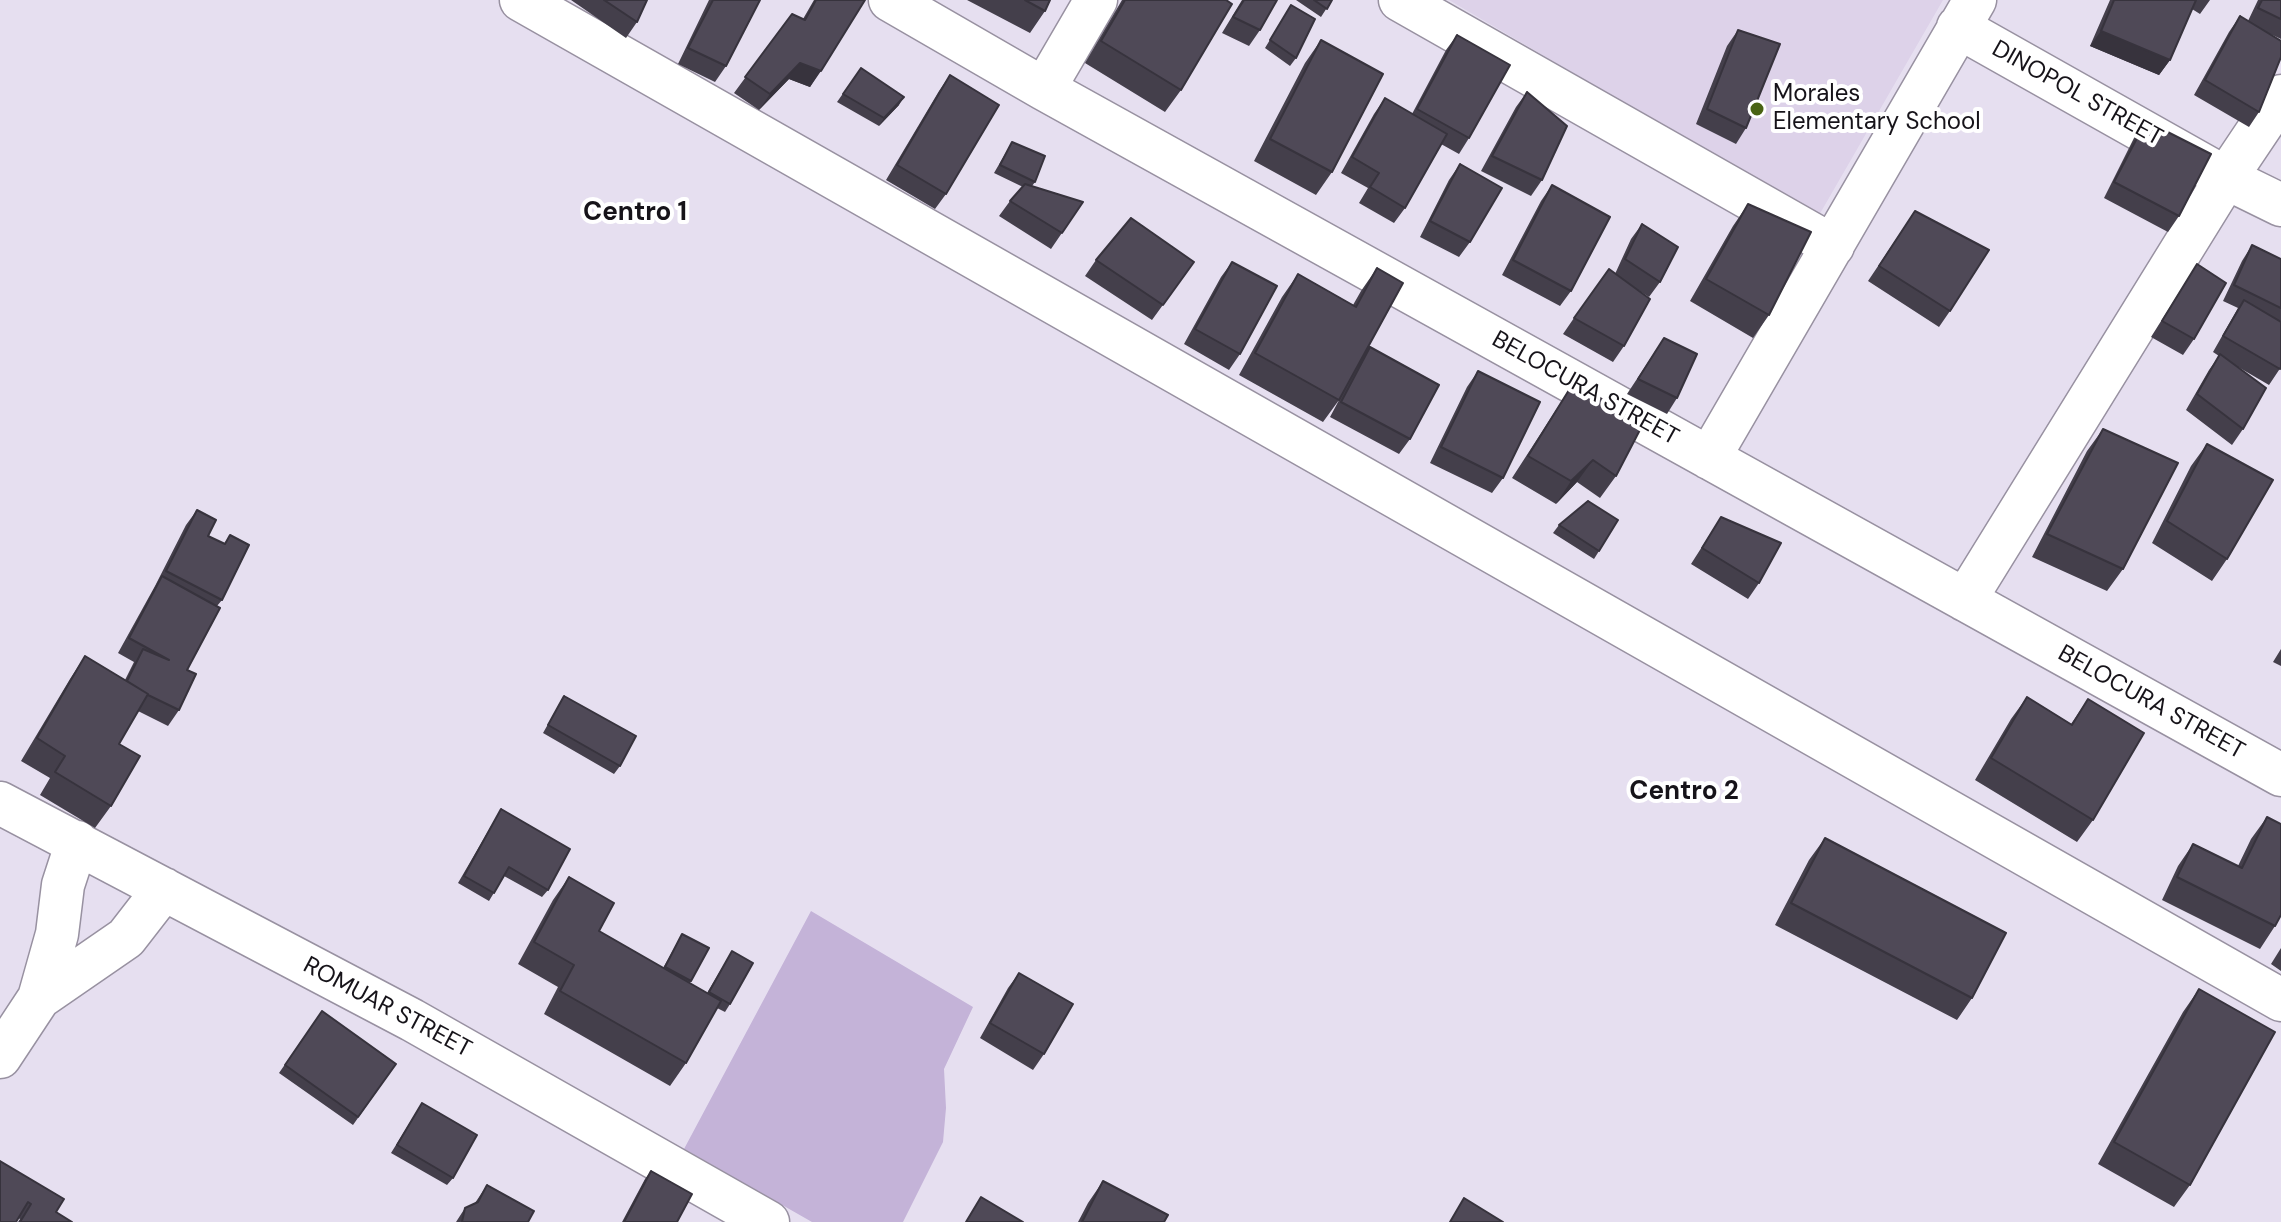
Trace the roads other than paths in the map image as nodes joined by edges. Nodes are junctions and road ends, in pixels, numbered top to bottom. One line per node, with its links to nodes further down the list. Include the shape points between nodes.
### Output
1 (521, 0): 18 (street)
2 (890, 0): 6 (street, BELOCURA STREET)
3 (1096, 0): 6 (street)
4 (1400, 0): 10 (street)
5 (1967, 13): 8 (street, DINOPOL STREET); 10 (street)
6 (1044, 89): 11 (street, BELOCURA STREET)
7 (2281, 96): 8 (street)
8 (2226, 178): 9 (street, DINOPOL STREET); 12 (street)
9 (2281, 205)
10 (1833, 246): 11 (street)
11 (1709, 458): 12 (street, BELOCURA STREET)
12 (1965, 600): 13 (street, BELOCURA STREET)
13 (2281, 775)
14 (0, 803): 15 (street, ROMUAR STREET)
15 (77, 842): 16 (street, ROMUAR STREET); 17 (street)
16 (164, 889): 17 (street, via 126,938); 20 (street, ROMUAR STREET, via 412,1020)
17 (39, 998): 19 (street)
18 (2281, 1000)
19 (0, 1057)
20 (768, 1222)

